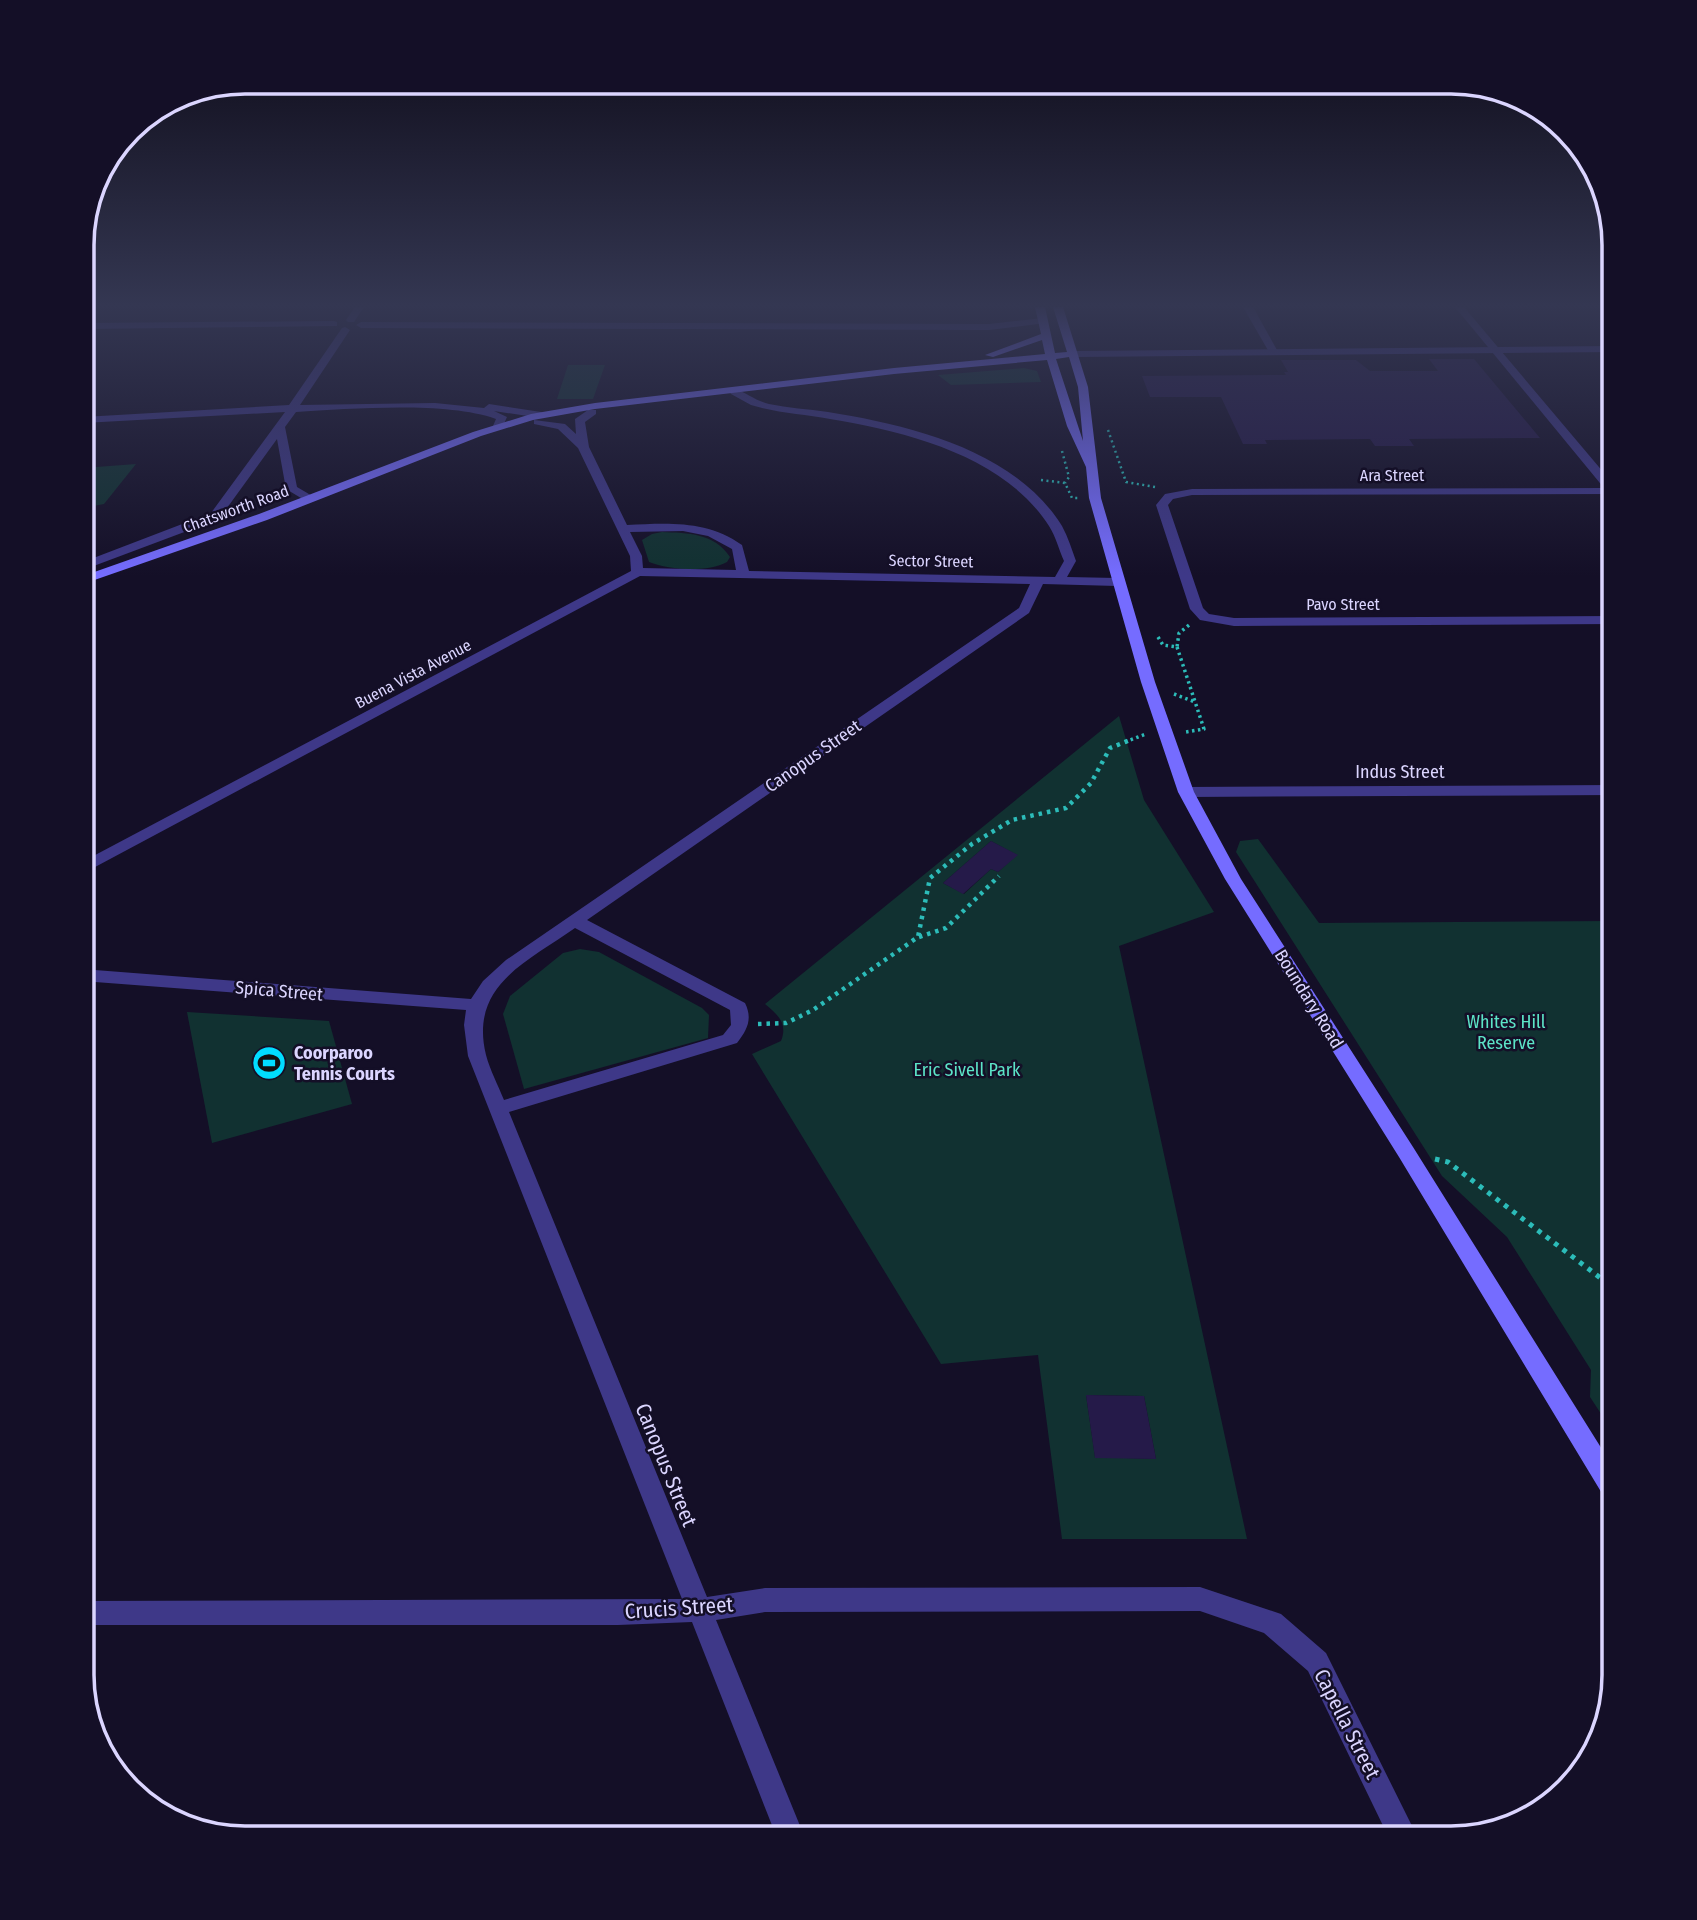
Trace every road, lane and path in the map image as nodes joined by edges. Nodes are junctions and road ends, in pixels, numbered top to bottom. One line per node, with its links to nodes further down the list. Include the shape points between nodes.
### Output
1 (299, 397): 8 (street, Chatsworth Road)
2 (693, 397): 7 (main road, Chatsworth Road)
3 (740, 397): 22 (street, via 922,437 980,460)
4 (1063, 397): 19 (main road, Boundary Road)
5 (1085, 397): 19 (main road, Boundary Road)
6 (1533, 397): 20 (street)
7 (680, 398): 10 (main road, Chatsworth Road); 12 (main road, Chatsworth Road, via 622,403)
8 (291, 408): 9 (street); 11 (street); 14 (street, Chatsworth Road)
9 (448, 408): 12 (street, via 497,407); 13 (street, via 495,412 502,416)
10 (592, 412): 12 (main road, Chatsworth Road); 16 (street, via 579,421)
11 (95, 419)
12 (539, 419): 13 (main road, Chatsworth Road); 16 (street, via 561,426); 18 (main road, Chatsworth Road)
13 (498, 426): 18 (main road, Chatsworth Road)
14 (280, 427): 26 (street, via 292,489); 28 (street, Chatsworth Road, via 215,516)
15 (1107, 428): 23 (path, via 1126,482)
16 (583, 446): 27 (street)
17 (1061, 446): 21 (path, via 1069,477)
18 (400, 466): 26 (main road, Chatsworth Road)
19 (1090, 467): 34 (main road, Boundary Road)
20 (1602, 478)
21 (1065, 483): 22 (path); 25 (path, via 1072,498)
22 (1016, 484): 33 (street, via 1057,524 1070,561)
23 (1165, 492): 24 (street, Ara Street); 35 (street, via 1162,505 1197,610)
24 (1602, 492)
25 (1081, 498)
26 (310, 499): 31 (main road, Chatsworth Road)
27 (623, 529): 29 (street, via 636,556); 30 (street, via 692,528 717,533 738,548)
28 (95, 562)
29 (637, 572): 30 (street, Sector Street); 44 (street, Buena Vista Avenue)
30 (743, 574): 32 (street, Sector Street)
31 (95, 576)
32 (1038, 581): 33 (street, Sector Street); 46 (street, Canopus Street, via 1024,610)
33 (1059, 581): 34 (street, Sector Street)
34 (1117, 582): 41 (main road, Boundary Road)
35 (1205, 617): 36 (street, Pavo Street, via 1234,622); 38 (path, via 1184,627)
36 (1602, 620)
37 (1157, 635): 38 (path, via 1163,645)
38 (1177, 647): 40 (path)
39 (1173, 694): 40 (path)
40 (1196, 702): 41 (path, via 1204,729)
41 (1166, 733): 43 (main road, Boundary Road); 47 (path, via 1143,734 1110,748 1091,783 1066,808 1012,820 930,877)
42 (1602, 790): 43 (street, Indus Street)
43 (1185, 792): 52 (main road, Boundary Road, via 1233,879)
44 (95, 862)
45 (999, 876): 47 (path, via 946,928)
46 (575, 920): 49 (street, Canopus Street, via 512,964); 50 (street, via 739,1007)
47 (918, 937): 50 (path, via 813,1010 786,1023)
48 (94, 976): 49 (street, Spica Street)
49 (475, 1005): 51 (street, Canopus Street, via 472,1026 477,1056)
50 (740, 1026): 51 (street, via 730,1039)
51 (498, 1109): 55 (street, Canopus Street)
52 (1406, 1152): 53 (path, via 1448,1163); 54 (main road, Boundary Road)
53 (1602, 1279)
54 (1602, 1471)
55 (700, 1610): 56 (street, Crucis Street); 57 (street, Crucis Street, via 765,1600 1200,1600); 58 (street, Canopus Street)
56 (94, 1613)
57 (1272, 1623): 59 (street, Capella Street, via 1317,1662)
58 (786, 1826)
59 (1398, 1826)

